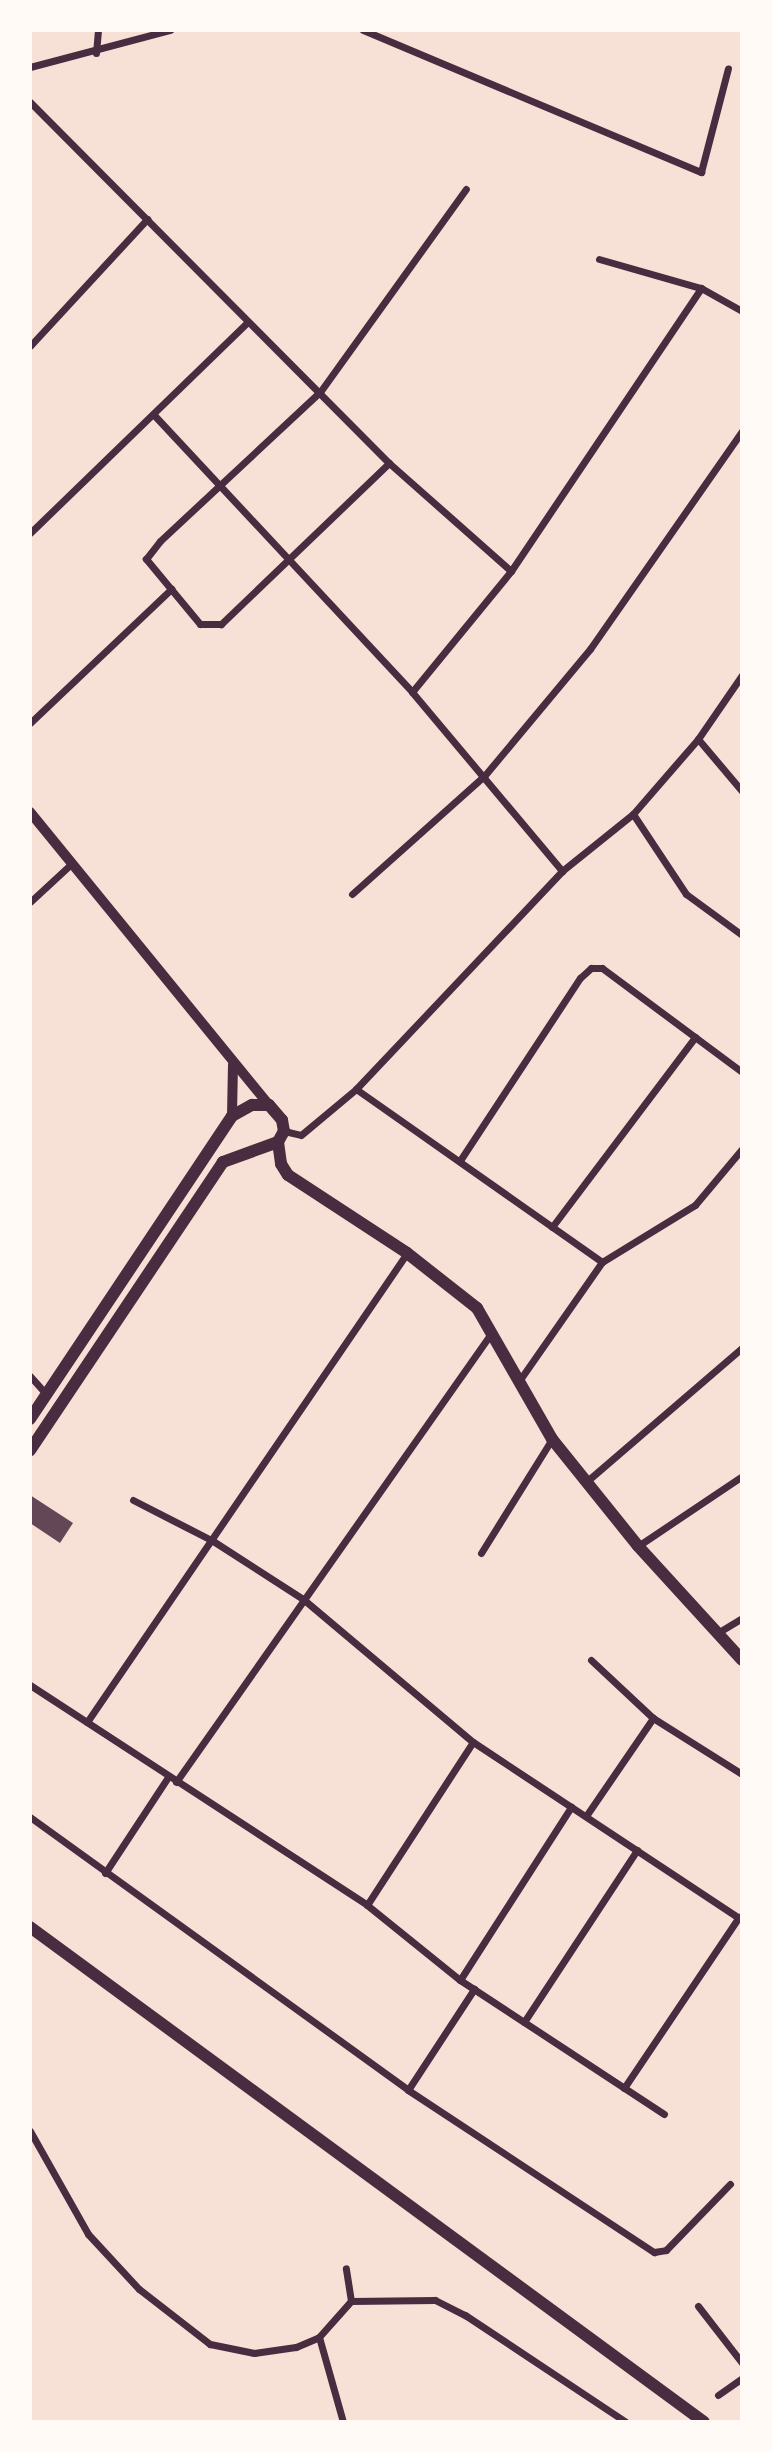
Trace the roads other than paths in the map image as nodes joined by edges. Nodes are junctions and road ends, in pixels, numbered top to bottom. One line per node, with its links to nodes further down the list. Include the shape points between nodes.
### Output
1 (98, 30): 4 (street)
2 (170, 30): 4 (street)
3 (363, 30): 6 (street, via 701,172)
4 (96, 52): 5 (street)
5 (30, 67)
6 (728, 68)
7 (30, 102): 9 (street)
8 (466, 189): 15 (street)
9 (147, 219): 13 (street); 14 (street)
10 (599, 259): 11 (street)
11 (701, 288): 12 (street); 22 (street)
12 (742, 311)
13 (247, 323): 15 (street); 16 (street)
14 (30, 346)
15 (320, 392): 18 (street); 19 (street)
16 (155, 415): 19 (street); 20 (street)
17 (742, 431): 28 (street, via 590,649)
18 (389, 463): 21 (street); 22 (street)
19 (221, 484): 21 (street); 23 (street, via 146,559)
20 (30, 533)
21 (291, 560): 23 (street, via 221,624 200,624); 25 (street)
22 (511, 571): 25 (street)
23 (171, 589): 26 (street)
24 (742, 675): 27 (street)
25 (412, 692): 28 (street)
26 (30, 723)
27 (698, 739): 29 (street); 31 (street)
28 (485, 775): 33 (street); 34 (street)
29 (742, 791)
30 (30, 811): 32 (street)
31 (633, 814): 33 (street); 36 (street, via 686,894)
32 (71, 864): 35 (street); 38 (street)
33 (562, 871): 40 (street)
34 (352, 894)
35 (30, 902)
36 (742, 935)
37 (695, 1037): 39 (street); 45 (street, via 602,968 591,968); 46 (street)
38 (233, 1065): 41 (street); 42 (street)
39 (741, 1068)
40 (356, 1089): 43 (street, via 301,1135); 45 (street)
41 (269, 1105): 42 (main road, via 252,1105); 43 (main road, via 282,1120)
42 (232, 1116): 53 (main road)
43 (281, 1137): 47 (main road, via 281,1164 288,1175); 56 (main road, via 223,1162)
44 (742, 1149): 48 (street, via 695,1205)
45 (461, 1159): 46 (street)
46 (552, 1227): 48 (street)
47 (407, 1253): 49 (main road, via 477,1308); 60 (street)
48 (602, 1262): 52 (street)
49 (492, 1331): 52 (main road); 63 (street)
50 (742, 1348): 58 (street)
51 (30, 1376): 53 (street)
52 (519, 1381): 55 (main road)
53 (47, 1395): 54 (main road)
54 (30, 1419)
55 (552, 1439): 58 (main road); 62 (street)
56 (30, 1450)
57 (742, 1476): 61 (street)
58 (586, 1482): 61 (main road)
59 (133, 1500): 60 (street)
60 (213, 1542): 63 (street); 70 (street)
61 (638, 1546): 65 (main road)
62 (481, 1553)
63 (303, 1599): 71 (street); 74 (street)
64 (742, 1618): 65 (street)
65 (719, 1632): 67 (main road)
66 (591, 1660): 69 (street)
67 (742, 1661)
68 (30, 1685): 70 (street)
69 (653, 1718): 72 (street); 76 (street)
70 (87, 1722): 73 (street)
71 (473, 1742): 75 (street); 80 (street)
72 (742, 1774)
73 (168, 1777): 74 (street); 79 (street)
74 (176, 1782): 80 (street)
75 (572, 1807): 76 (street); 83 (street)
76 (586, 1816): 78 (street)
77 (30, 1817): 79 (street)
78 (637, 1850): 81 (street); 85 (street)
79 (105, 1873): 87 (street)
80 (367, 1905): 83 (street)
81 (740, 1919): 86 (street)
82 (30, 1927): 100 (main road)
83 (460, 1980): 84 (street)
84 (474, 1989): 85 (street); 87 (street)
85 (524, 2022): 86 (street)
86 (624, 2088): 88 (street)
87 (408, 2090): 90 (street, via 654,2252 666,2250)
88 (664, 2114)
89 (30, 2131): 94 (street, via 88,2234 139,2289 210,2344 254,2353 296,2347)
90 (730, 2184)
91 (346, 2268): 92 (street)
92 (351, 2301): 94 (street); 99 (street, via 435,2300 465,2315)
93 (698, 2306): 95 (street)
94 (319, 2337): 98 (street)
95 (742, 2362)
96 (742, 2378): 97 (street)
97 (718, 2395)
98 (343, 2422)
99 (626, 2422)
100 (704, 2422)

